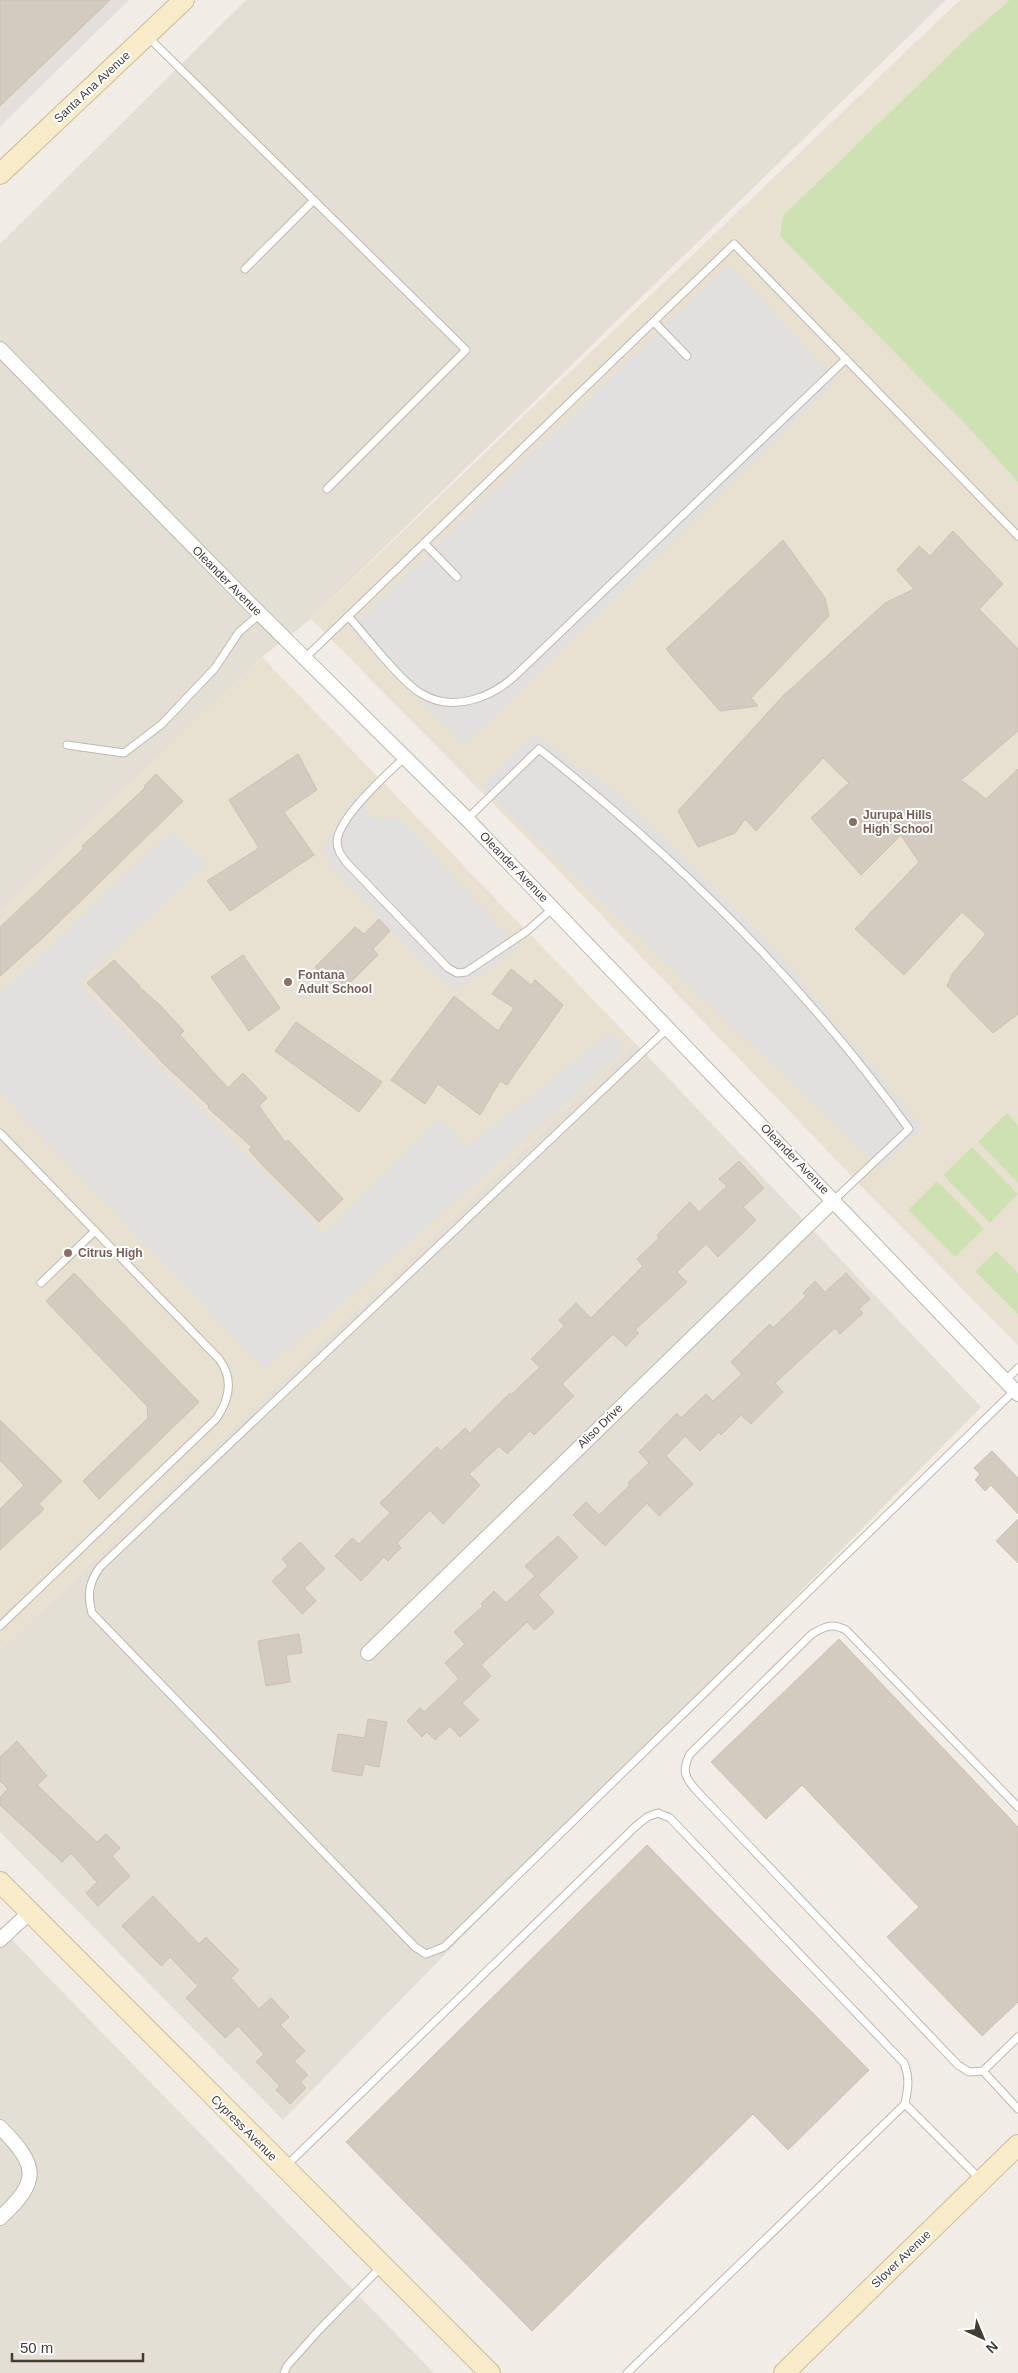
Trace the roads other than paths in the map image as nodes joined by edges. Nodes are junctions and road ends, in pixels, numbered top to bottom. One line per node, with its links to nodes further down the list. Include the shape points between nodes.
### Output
1 (184, 0): 2 (street, Santa Ana Avenue)
2 (147, 35): 3 (street, Santa Ana Avenue); 4 (lane)
3 (0, 174)
4 (314, 200): 5 (lane); 10 (lane, via 466,350)
5 (245, 269)
6 (654, 322): 8 (lane); 9 (lane, via 734,244); 12 (lane)
7 (0, 350): 14 (street, Oleander Avenue)
8 (687, 356)
9 (846, 360): 11 (lane); 15 (lane, via 508,684 490,695 452,702 422,694)
10 (327, 488)
11 (1018, 536)
12 (424, 543): 13 (lane); 15 (lane)
13 (457, 577)
14 (260, 614): 16 (street, Oleander Avenue); 17 (lane, via 239,632 214,668 162,724 124,753)
15 (348, 616): 16 (lane)
16 (304, 658): 18 (street, Oleander Avenue)
17 (67, 745)
18 (405, 757): 19 (street, Oleander Avenue); 20 (lane, via 368,792 349,817 338,834 338,852 448,968 457,973 466,972 527,931)
19 (467, 819): 20 (street, Oleander Avenue); 23 (lane, via 539,749 626,822 726,917 822,1020 910,1129)
20 (553, 908): 21 (street, Oleander Avenue)
21 (668, 1027): 23 (street, Oleander Avenue); 27 (lane, via 100,1567 88,1591 92,1613 415,1947 426,1954 436,1952)
22 (2, 1138): 24 (lane)
23 (834, 1200): 27 (street, Oleander Avenue); 29 (street, Aliso Drive)
24 (95, 1231): 25 (lane); 28 (lane, via 219,1359 229,1377 228,1399 216,1419)
25 (41, 1283)
26 (1018, 1368): 27 (lane)
27 (1012, 1388)
28 (0, 1626)
29 (368, 1653)
30 (1018, 1807): 35 (lane, via 846,1630 836,1625 812,1634 690,1754 684,1767 685,1777 695,1789 958,2065 969,2072)
31 (0, 1882): 32 (street, Cypress Avenue)
32 (29, 1912): 33 (street); 40 (street, Cypress Avenue)
33 (0, 1940)
34 (1018, 2037): 35 (lane)
35 (983, 2071): 37 (lane)
36 (905, 2104): 40 (lane, via 909,2076 904,2062 670,1818 658,1813 635,1826); 41 (lane); 46 (lane)
37 (1018, 2109)
38 (0, 2127): 42 (street, via 28,2160 30,2176 26,2190)
39 (1018, 2145): 41 (street, Slover Avenue)
40 (284, 2168): 43 (street, Cypress Avenue)
41 (982, 2181): 47 (street, Slover Avenue)
42 (0, 2218)
43 (382, 2265): 44 (lane, via 318,2330); 45 (street, Cypress Avenue)
44 (284, 2373)
45 (490, 2373)
46 (627, 2373)
47 (784, 2373)

